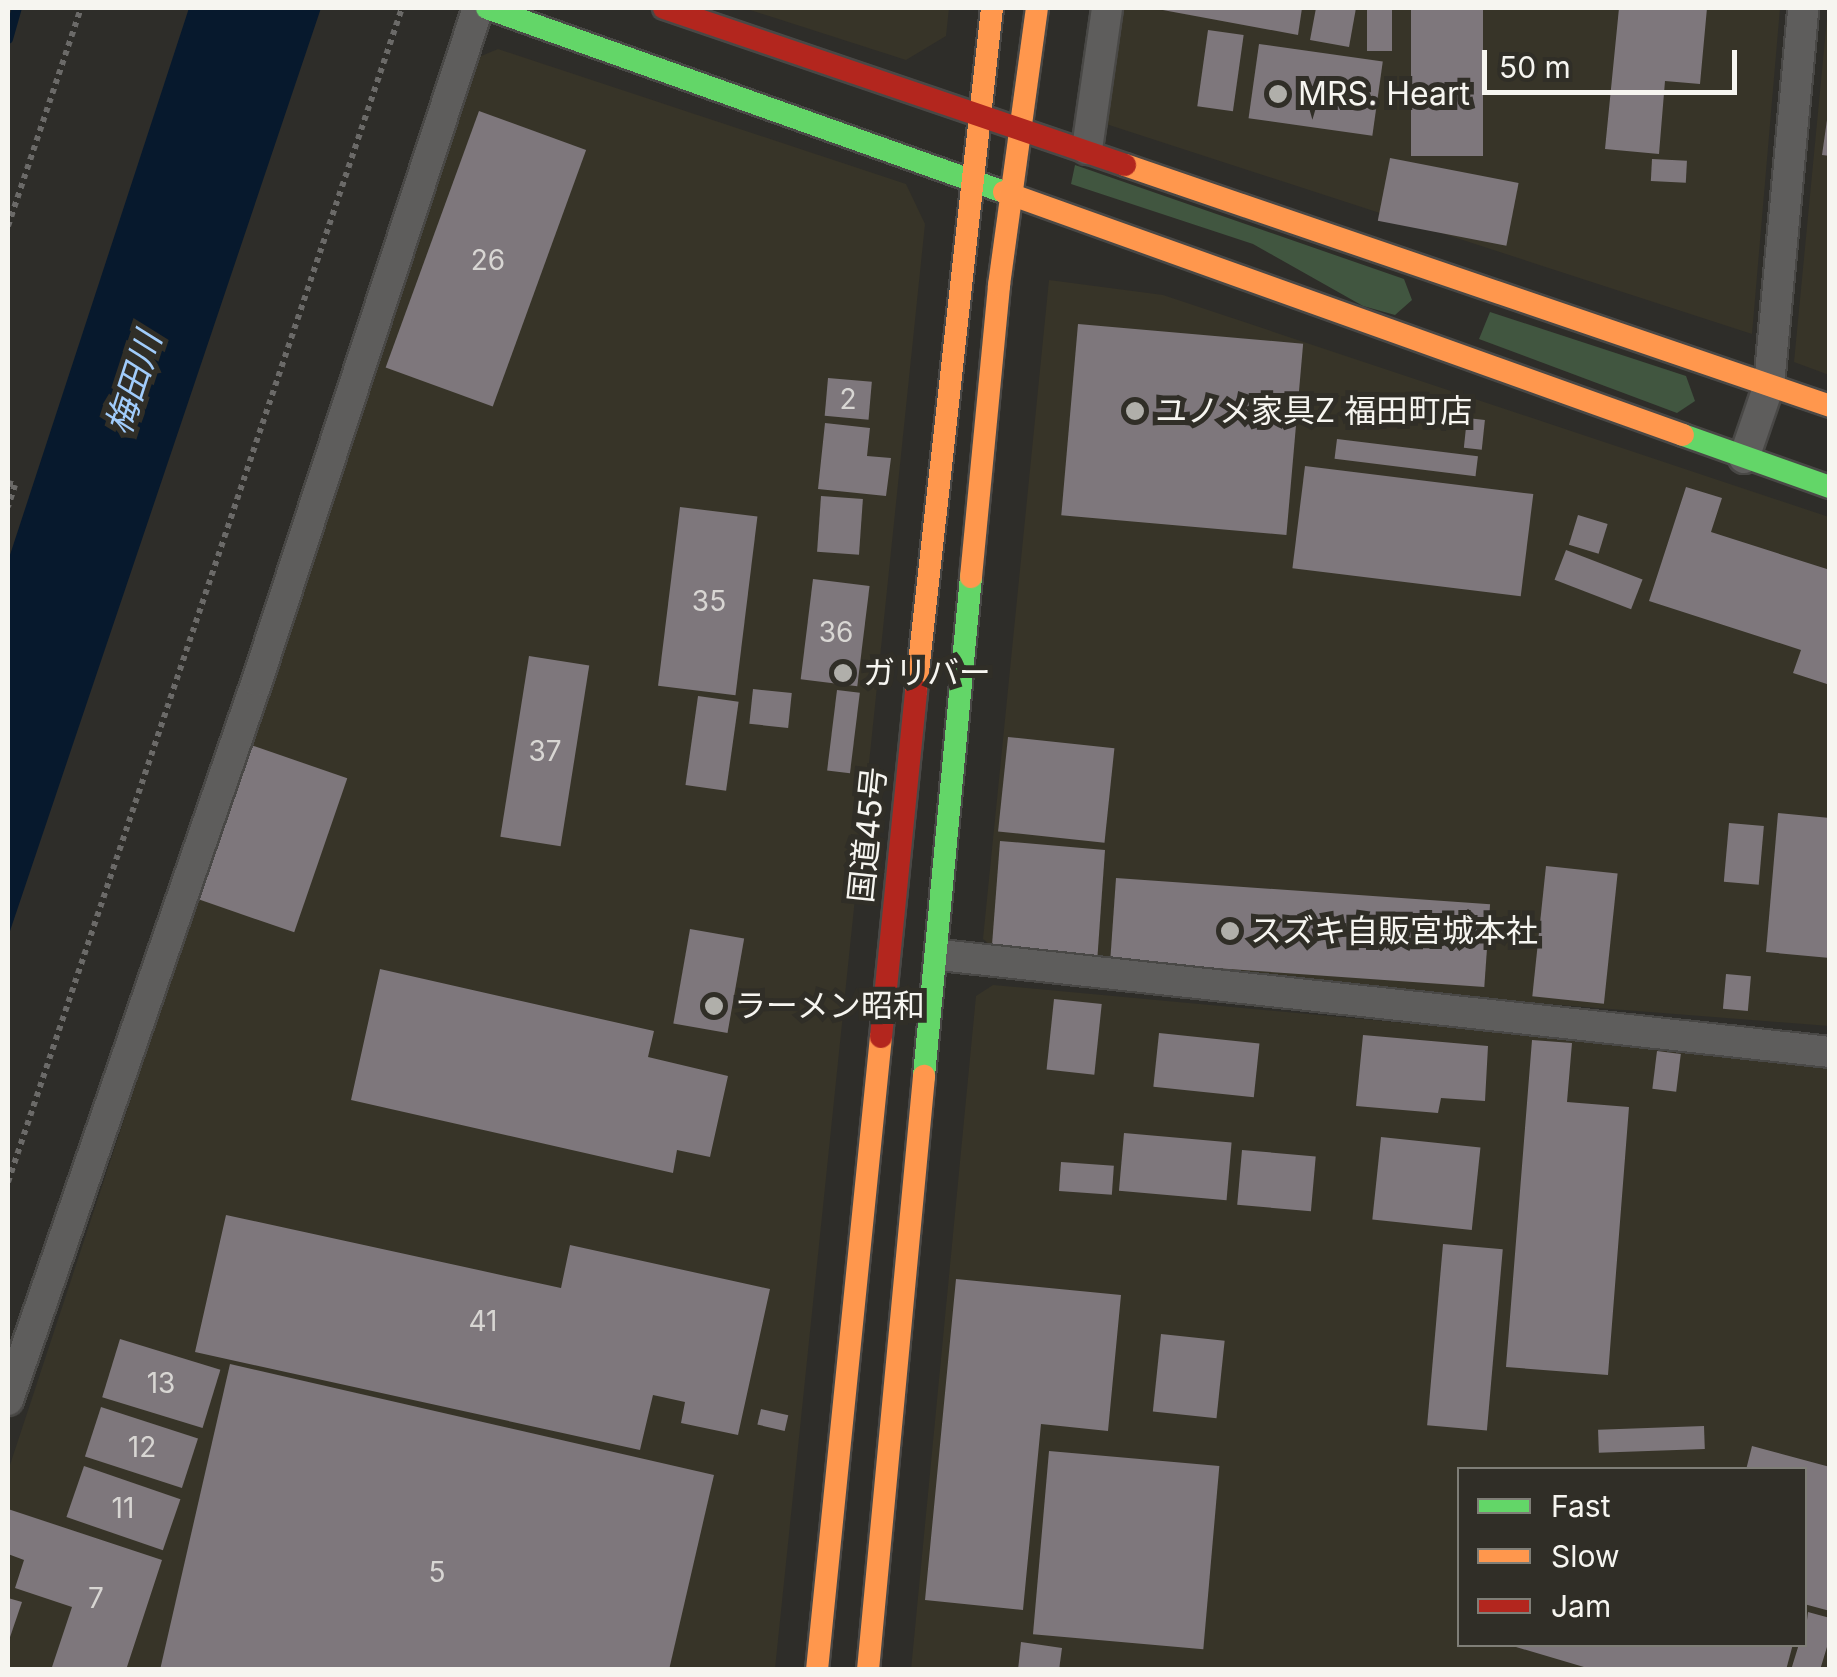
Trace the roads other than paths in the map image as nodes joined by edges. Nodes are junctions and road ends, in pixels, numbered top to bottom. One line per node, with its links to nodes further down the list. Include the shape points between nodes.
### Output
1 (478, 8): 19 (street, via 257,681)
2 (487, 8): 11 (main road)
3 (664, 8): 8 (main road)
4 (992, 8): 8 (main road, 国道45号)
5 (1036, 8): 9 (main road)
6 (1107, 8): 10 (street)
7 (1802, 8): 13 (street)
8 (978, 117): 9 (main road); 11 (main road, 国道45号)
9 (1020, 130): 10 (main road); 12 (main road)
10 (1087, 149): 13 (main road)
11 (970, 176): 12 (main road); 20 (main road, 国道45号)
12 (1012, 191): 15 (main road); 17 (main road)
13 (1769, 385): 14 (main road); 15 (street)
14 (1830, 406)
15 (1744, 458): 16 (main road)
16 (1830, 487)
17 (940, 954): 18 (street); 21 (main road)
18 (1830, 1052)
19 (8, 1400)
20 (817, 1670)
21 (868, 1670)

